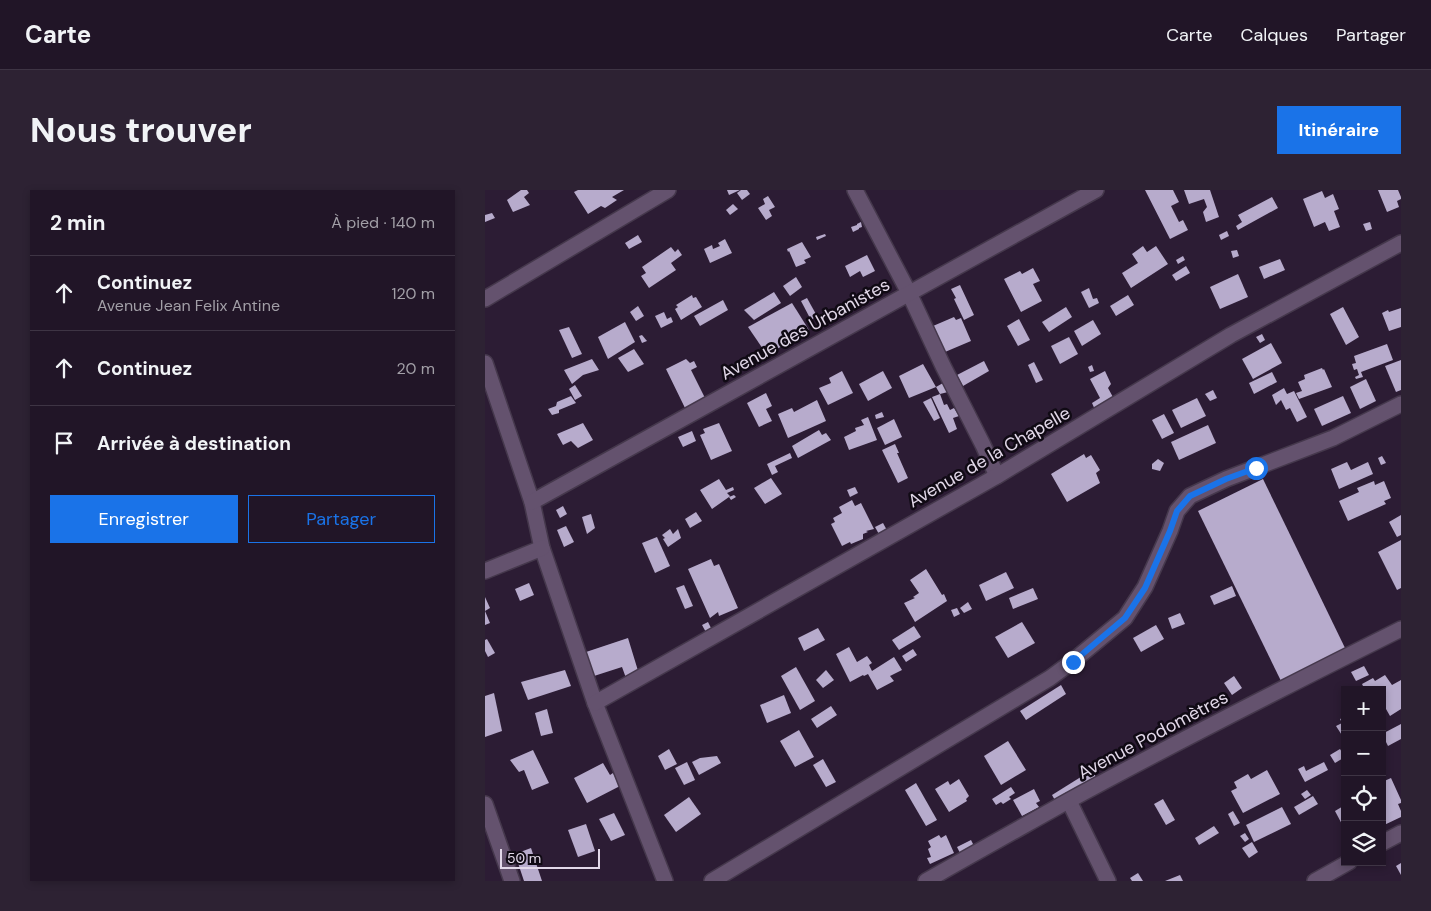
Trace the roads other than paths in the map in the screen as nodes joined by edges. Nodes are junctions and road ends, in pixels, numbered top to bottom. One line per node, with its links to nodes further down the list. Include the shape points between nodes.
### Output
1 (668, 190): 6 (street)
2 (855, 190): 5 (street)
3 (1096, 190): 5 (street, Avenue des Urbanistes)
4 (1401, 243): 9 (street, Avenue de la Chapelle, via 1231,335)
5 (909, 293): 9 (street); 10 (street, Avenue des Urbanistes)
6 (485, 299)
7 (485, 363): 10 (street)
8 (1401, 404): 22 (street, via 1333,438 1190,496 1177,511 1145,588 1125,618 1073,662)
9 (997, 476): 14 (street, Avenue de la Chapelle)
10 (532, 502): 11 (street)
11 (543, 548): 12 (street); 14 (street)
12 (485, 571)
13 (1401, 629): 15 (street, Avenue Podomètres)
14 (595, 703): 21 (street)
15 (1069, 801): 23 (street, Avenue Podomètres); 24 (street)
16 (485, 804): 20 (street)
17 (1401, 833): 18 (street)
18 (1386, 841)
19 (1342, 866): 25 (street)
20 (512, 881)
21 (665, 881)
22 (712, 881)
23 (926, 881)
24 (1108, 881)
25 (1315, 881)

